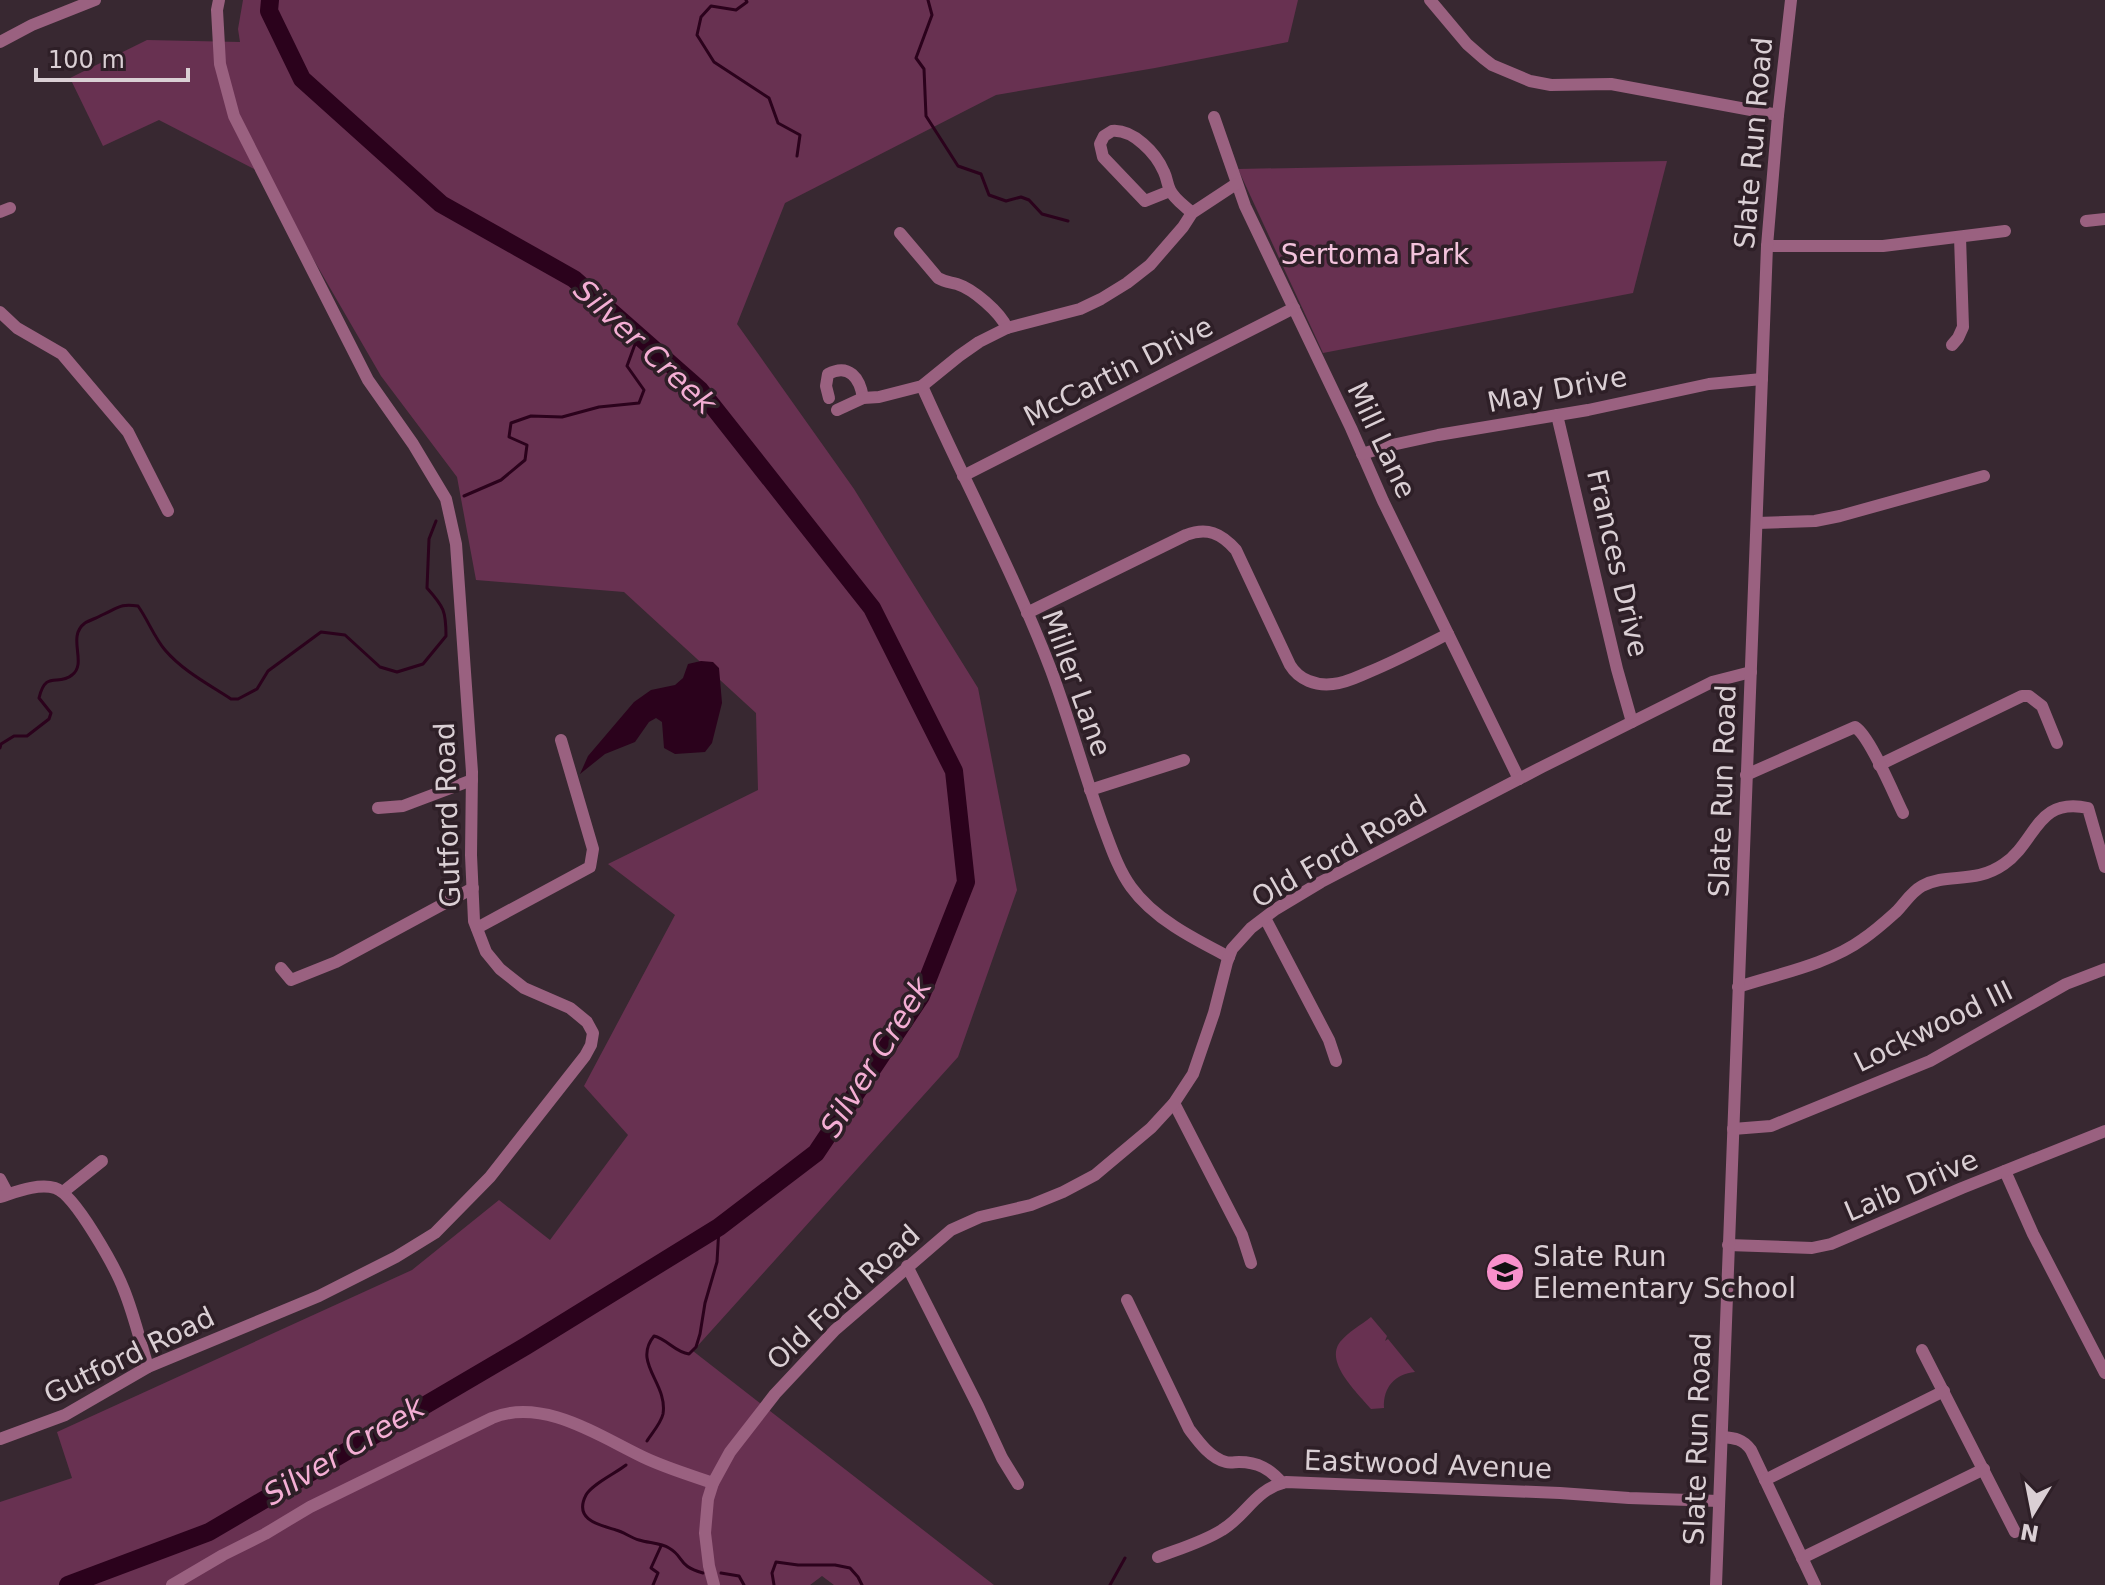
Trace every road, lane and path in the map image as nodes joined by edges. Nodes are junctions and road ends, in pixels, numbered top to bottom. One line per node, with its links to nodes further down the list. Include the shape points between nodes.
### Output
1 (95, 0): 5 (street)
2 (217, 0): 42 (street, Gutford Road, via 220,64 234,116 368,380 446,499 456,544)
3 (1430, 0): 6 (street, via 1483,58 1530,81 1611,84)
4 (1791, 0): 6 (street, Slate Run Road)
5 (0, 42)
6 (1778, 115): 16 (street, Slate Run Road)
7 (1214, 117): 8 (street, Mill Lane)
8 (1236, 184): 10 (street); 17 (street, Mill Lane)
9 (1170, 191): 9 (street, via 1163,169 1148,149 1125,132 1104,136 1103,157 1145,201); 10 (street)
10 (1192, 213): 19 (street, via 1157,258 1127,283 1080,309)
11 (2105, 219): 12 (street)
12 (2086, 221)
13 (2005, 231): 15 (street)
14 (900, 233): 19 (street, via 938,278 987,304)
15 (1960, 237): 16 (street, via 1883,246); 20 (street, via 1963,327)
16 (1767, 246): 21 (street, Slate Run Road)
17 (1294, 308): 27 (street, Mill Lane); 28 (street, McCartin Drive)
18 (0, 312): 30 (street, via 62,354 128,432)
19 (1007, 328): 22 (street, via 979,342)
20 (1952, 345)
21 (1762, 379): 26 (street, May Drive, via 1709,384); 31 (street, Slate Run Road)
22 (922, 386): 24 (street); 28 (street, Miller Lane)
23 (829, 398): 24 (street, via 828,374 841,370 856,377)
24 (863, 398): 25 (street)
25 (837, 410)
26 (1557, 415): 27 (street, May Drive); 35 (street, Frances Drive)
27 (1362, 454): 33 (street, Mill Lane)
28 (963, 476): 32 (street, Miller Lane)
29 (1984, 476): 31 (street, via 1840,516)
30 (168, 511)
31 (1757, 523): 34 (street, Slate Run Road)
32 (1027, 613): 33 (street, via 1186,535 1208,530 1236,550 1290,665 1308,681 1344,682); 43 (street, Miller Lane)
33 (1448, 634): 41 (street, Mill Lane)
34 (1751, 672): 35 (street, Old Ford Road, via 1712,682); 40 (street, Slate Run Road)
35 (1632, 722): 41 (street, Old Ford Road)
36 (561, 740): 49 (street, via 593,849 590,867)
37 (2057, 743): 39 (street, via 2042,706 2022,696)
38 (1184, 760): 43 (street)
39 (1879, 765): 40 (street, via 1855,727); 45 (street)
40 (1746, 775): 53 (street, Slate Run Road)
41 (1519, 779): 48 (street, Old Ford Road, via 1321,882)
42 (472, 780): 44 (street, via 403,806); 47 (street, Gutford Road)
43 (1090, 790): 50 (street, Miller Lane, via 1118,865 1141,900)
44 (378, 808)
45 (1903, 813)
46 (2105, 867): 53 (street, via 2088,808 2058,809 2043,817 2006,863 1987,874 1922,886 1849,948)
47 (473, 888): 49 (street, Gutford Road); 51 (street, via 336,962 291,980)
48 (1265, 918): 50 (street, Old Ford Road); 54 (street)
49 (477, 928): 68 (street, Gutford Road, via 500,969 587,1022 593,1033 585,1056 490,1177 435,1233 319,1296)
50 (1229, 957): 55 (street, Old Ford Road, via 1193,1074)
51 (281, 968)
52 (2105, 969): 56 (street, Lockwood III, via 2066,984 1930,1061 1771,1126)
53 (1738, 987): 56 (street, Slate Run Road)
54 (1336, 1061)
55 (1174, 1103): 64 (street, via 1242,1235); 65 (street, Old Ford Road, via 1095,1175 1046,1200 965,1222)
56 (1733, 1129): 63 (street, Slate Run Road)
57 (2105, 1131): 59 (street, Laib Drive)
58 (102, 1161): 61 (street)
59 (2005, 1171): 63 (street, Laib Drive, via 1831,1244); 69 (street)
60 (0, 1179): 62 (street)
61 (63, 1192): 62 (street, via 34,1188); 68 (street, via 124,1288)
62 (4, 1196)
63 (1728, 1245): 71 (street, Slate Run Road)
64 (1251, 1263)
65 (907, 1266): 75 (street, Old Ford Road, via 835,1330 775,1394); 77 (street)
66 (1127, 1300): 76 (street, via 1199,1443 1226,1462 1265,1467)
67 (1922, 1350): 70 (street)
68 (148, 1367): 72 (street, Gutford Road, via 65,1415)
69 (2105, 1373)
70 (1944, 1391): 73 (street); 74 (street)
71 (1722, 1437): 74 (street, via 1745,1442); 78 (street, Slate Run Road)
72 (0, 1439)
73 (1984, 1469): 79 (street); 81 (street)
74 (1765, 1480): 81 (street)
75 (713, 1483): 82 (street, via 569,1422 511,1411 354,1484); 83 (street, Old Ford Road, via 705,1533)
76 (1282, 1483): 78 (street, Eastwood Avenue); 80 (street, Eastwood Avenue, via 1262,1492 1219,1532)
77 (1018, 1484)
78 (1719, 1501): 84 (street, Slate Run Road)
79 (2015, 1532)
80 (1158, 1557)
81 (1802, 1558): 85 (street)
82 (172, 1585)
83 (714, 1585)
84 (1716, 1585)
85 (1815, 1585)

